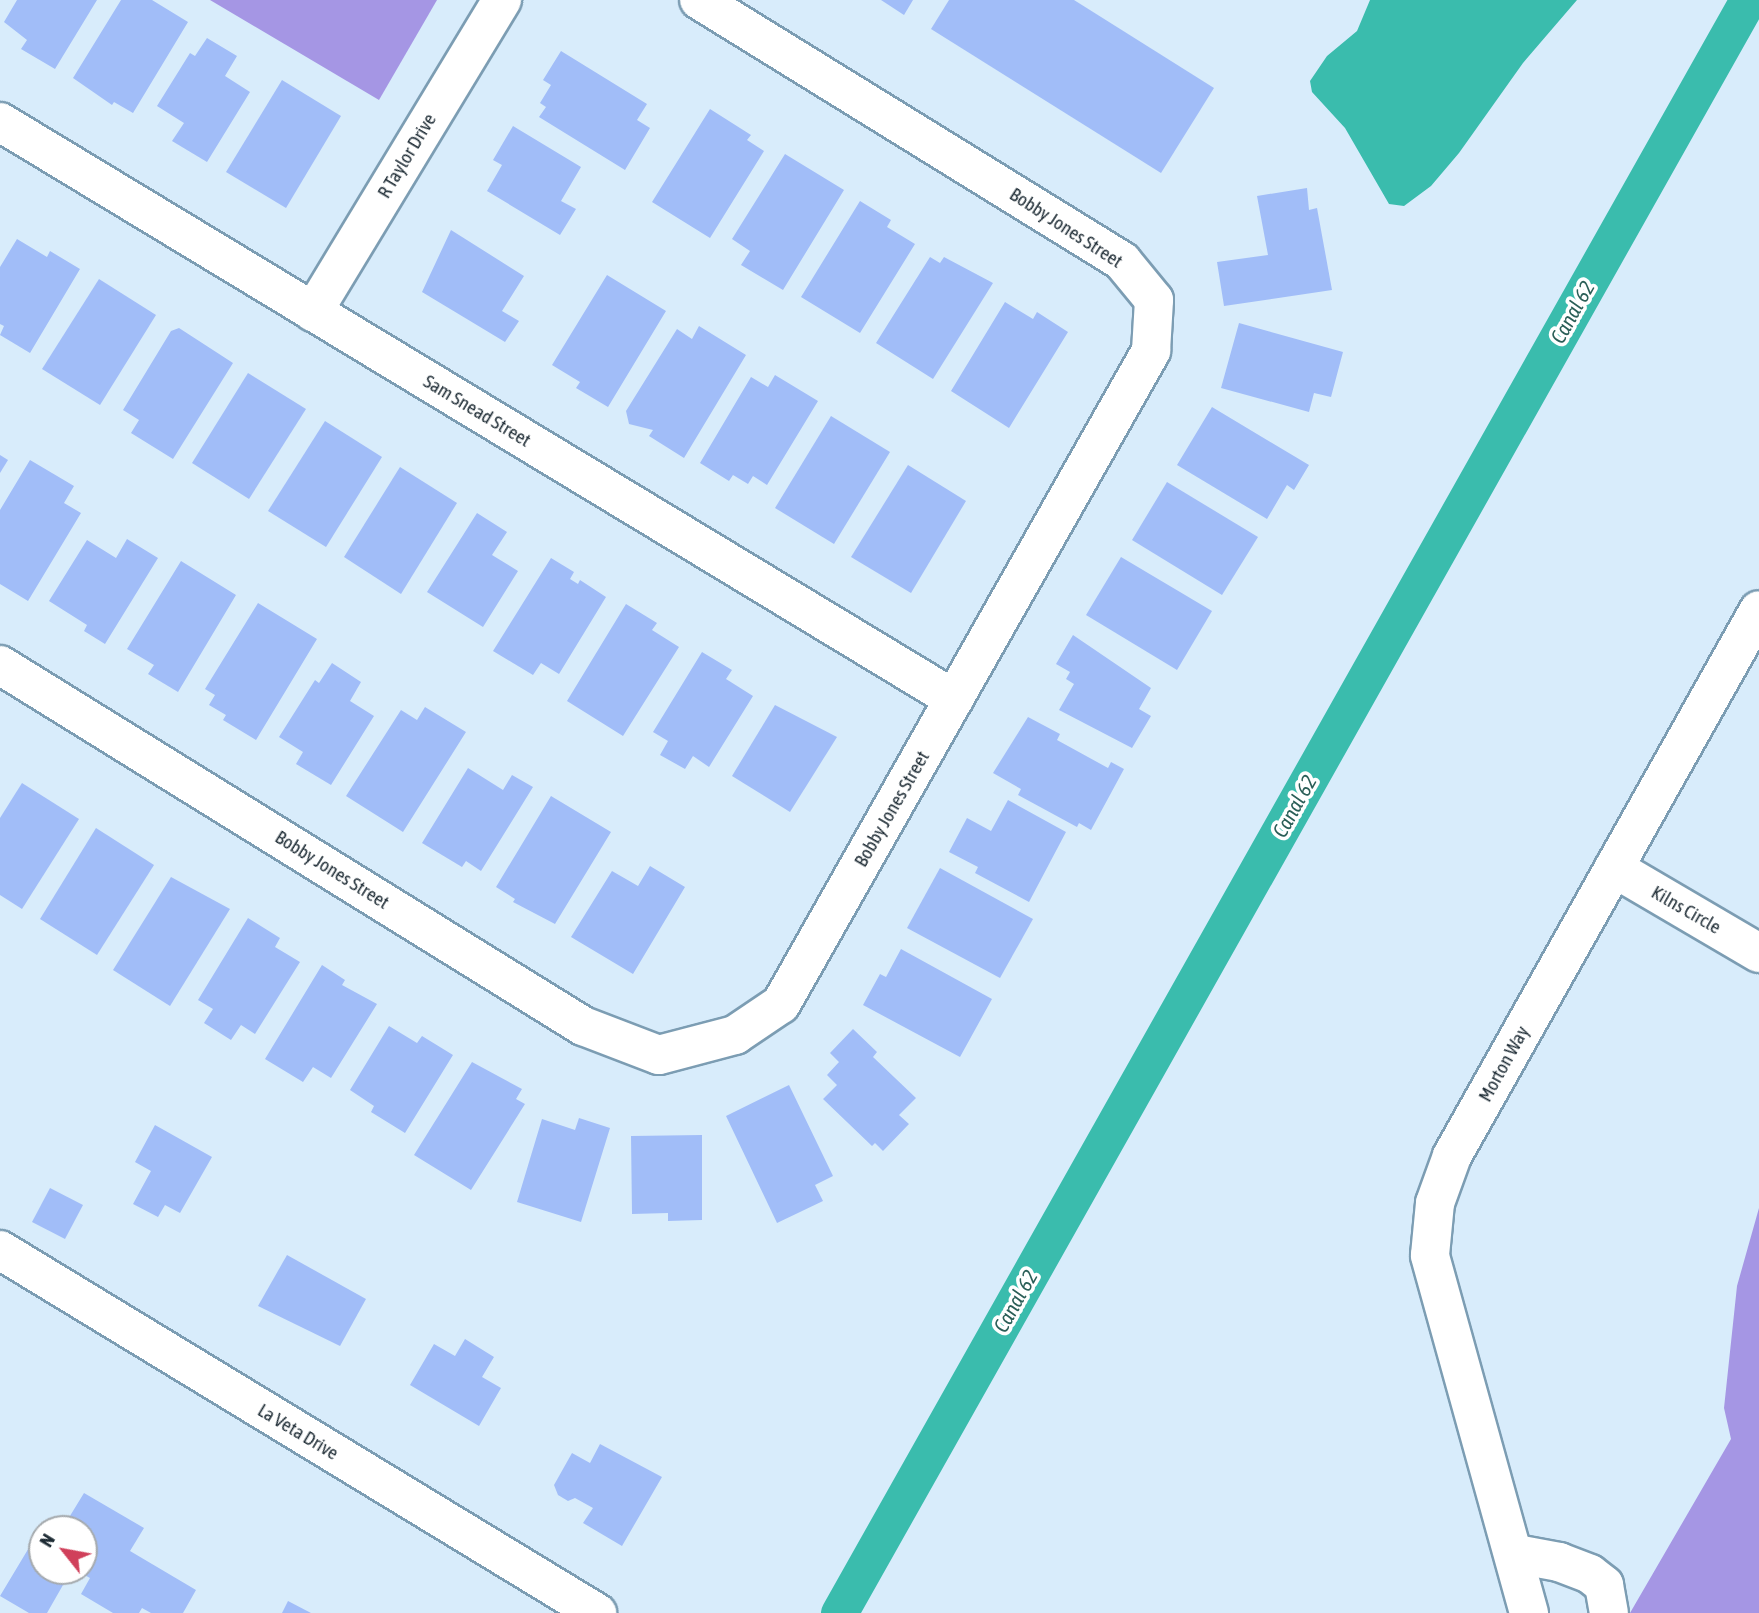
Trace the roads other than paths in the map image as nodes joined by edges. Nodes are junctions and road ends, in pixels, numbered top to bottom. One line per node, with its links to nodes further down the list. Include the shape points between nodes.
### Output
1 (502, 0): 4 (street, R Taylor Drive)
2 (699, 0): 7 (street, Bobby Jones Street, via 1122,261 1154,300 1151,351)
3 (0, 122): 4 (street, Sam Snead Street)
4 (313, 312): 7 (street, Sam Snead Street)
5 (1759, 610): 8 (street, Morton Way)
6 (0, 665): 7 (street, Bobby Jones Street, via 583,1026 659,1055 735,1035 781,1003)
7 (954, 699)
8 (1614, 868): 9 (street, Kilns Circle); 11 (street, Morton Way, via 1452,1156 1435,1203 1430,1255)
9 (1759, 953)
10 (0, 1250): 12 (street, La Veta Drive)
11 (1516, 1554): 13 (street, Morton Way); 14 (street, via 1590,1574 1604,1585)
12 (597, 1613)
13 (1529, 1613)
14 (1609, 1613)

